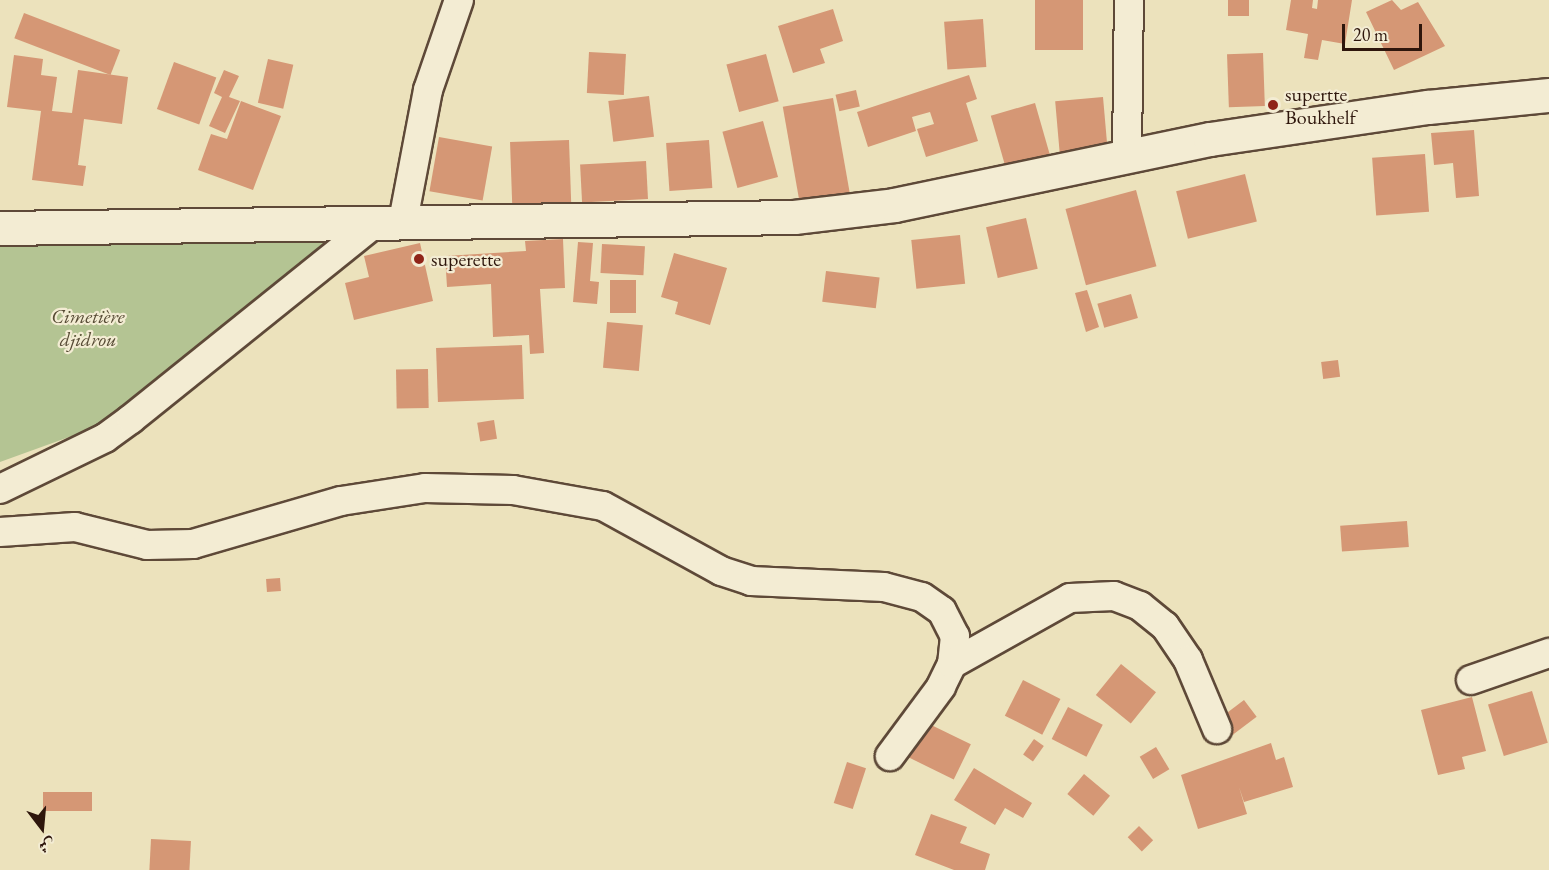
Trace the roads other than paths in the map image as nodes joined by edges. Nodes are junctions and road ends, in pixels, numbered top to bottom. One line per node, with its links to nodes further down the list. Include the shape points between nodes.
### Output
1 (459, 0): 5 (street)
2 (1129, 0): 4 (street)
3 (1549, 95): 4 (street, via 1428,107)
4 (1127, 155): 5 (street, via 894,205 795,217)
5 (389, 221): 6 (street); 8 (street, via 105,438)
6 (0, 228)
7 (0, 467): 8 (street, via 27,461)
8 (46, 467): 9 (street)
9 (0, 489)
10 (0, 532): 12 (street, via 75,527 147,545 174,546 211,540 380,493 462,488 561,496 603,506 721,571 751,581 884,587 922,597 942,611 955,636)
11 (1549, 653): 13 (street)
12 (952, 664): 14 (street, via 1070,598 1114,596 1140,606 1165,626 1192,669); 15 (street, via 941,687)
13 (1471, 680)
14 (1217, 729)
15 (890, 756)

